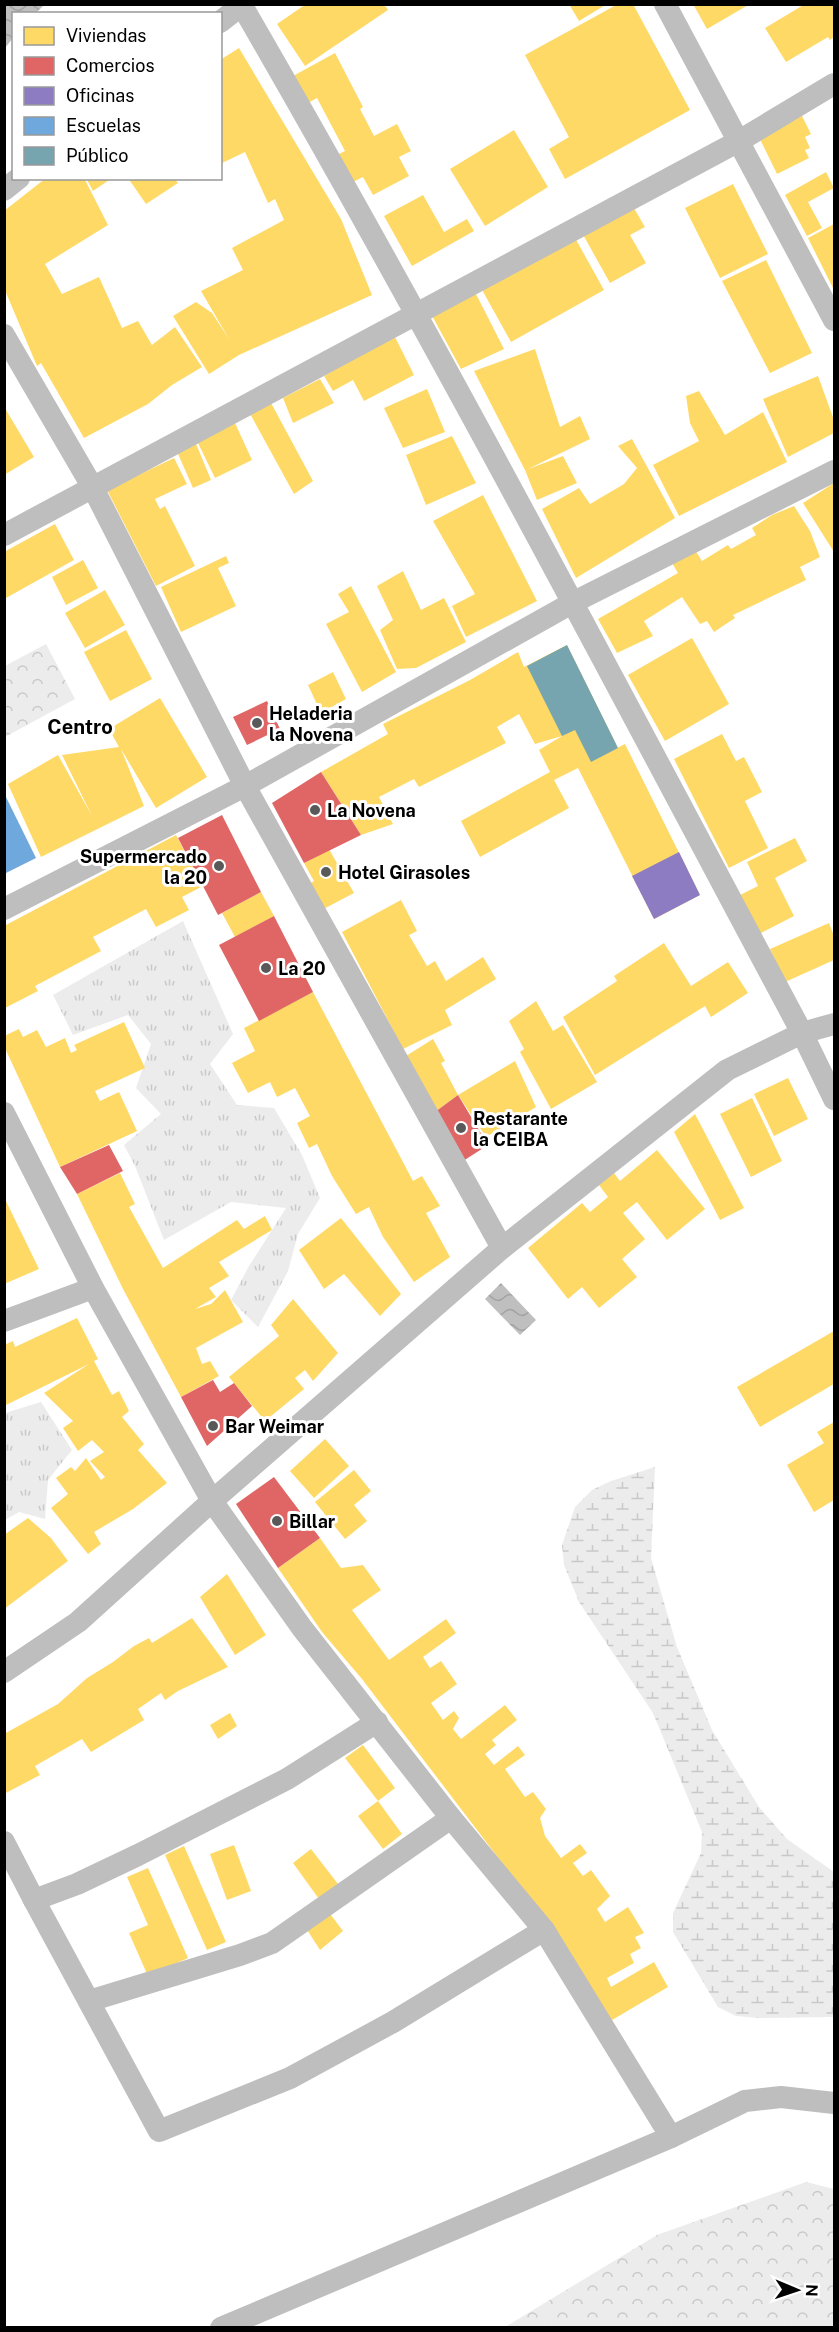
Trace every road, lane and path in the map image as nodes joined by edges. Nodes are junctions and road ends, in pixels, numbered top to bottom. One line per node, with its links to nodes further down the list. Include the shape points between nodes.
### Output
1 (665, 4): 5 (street)
2 (242, 5): 3 (street); 8 (street)
3 (222, 20)
4 (834, 84): 5 (street)
5 (739, 141): 8 (street); 9 (street)
6 (16, 180): 7 (street)
7 (4, 190)
8 (415, 314): 12 (street); 14 (street)
9 (834, 320)
10 (4, 335): 12 (street)
11 (834, 471): 14 (street)
12 (93, 488): 13 (street); 15 (street)
13 (4, 535)
14 (572, 603): 15 (street); 18 (street)
15 (245, 786): 16 (street); 21 (street)
16 (4, 909)
17 (834, 1024): 18 (street)
18 (802, 1032): 19 (street); 21 (street, via 727,1070)
19 (834, 1100)
20 (4, 1113): 22 (street)
21 (502, 1248): 24 (street)
22 (93, 1288): 23 (street); 24 (street)
23 (4, 1321)
24 (212, 1501): 25 (street, via 78,1622); 26 (street, via 302,1628)
25 (4, 1672)
26 (377, 1722): 27 (street); 29 (street, via 287,1779 138,1855)
27 (451, 1818): 30 (street); 31 (street, via 272,1943)
28 (4, 1842): 29 (street)
29 (34, 1900): 31 (street)
30 (544, 1930): 31 (street, via 393,2022 290,2078 159,2131); 33 (street)
31 (89, 2001)
32 (834, 2103): 33 (street, via 781,2097 745,2102)
33 (671, 2137): 34 (street)
34 (221, 2328)

